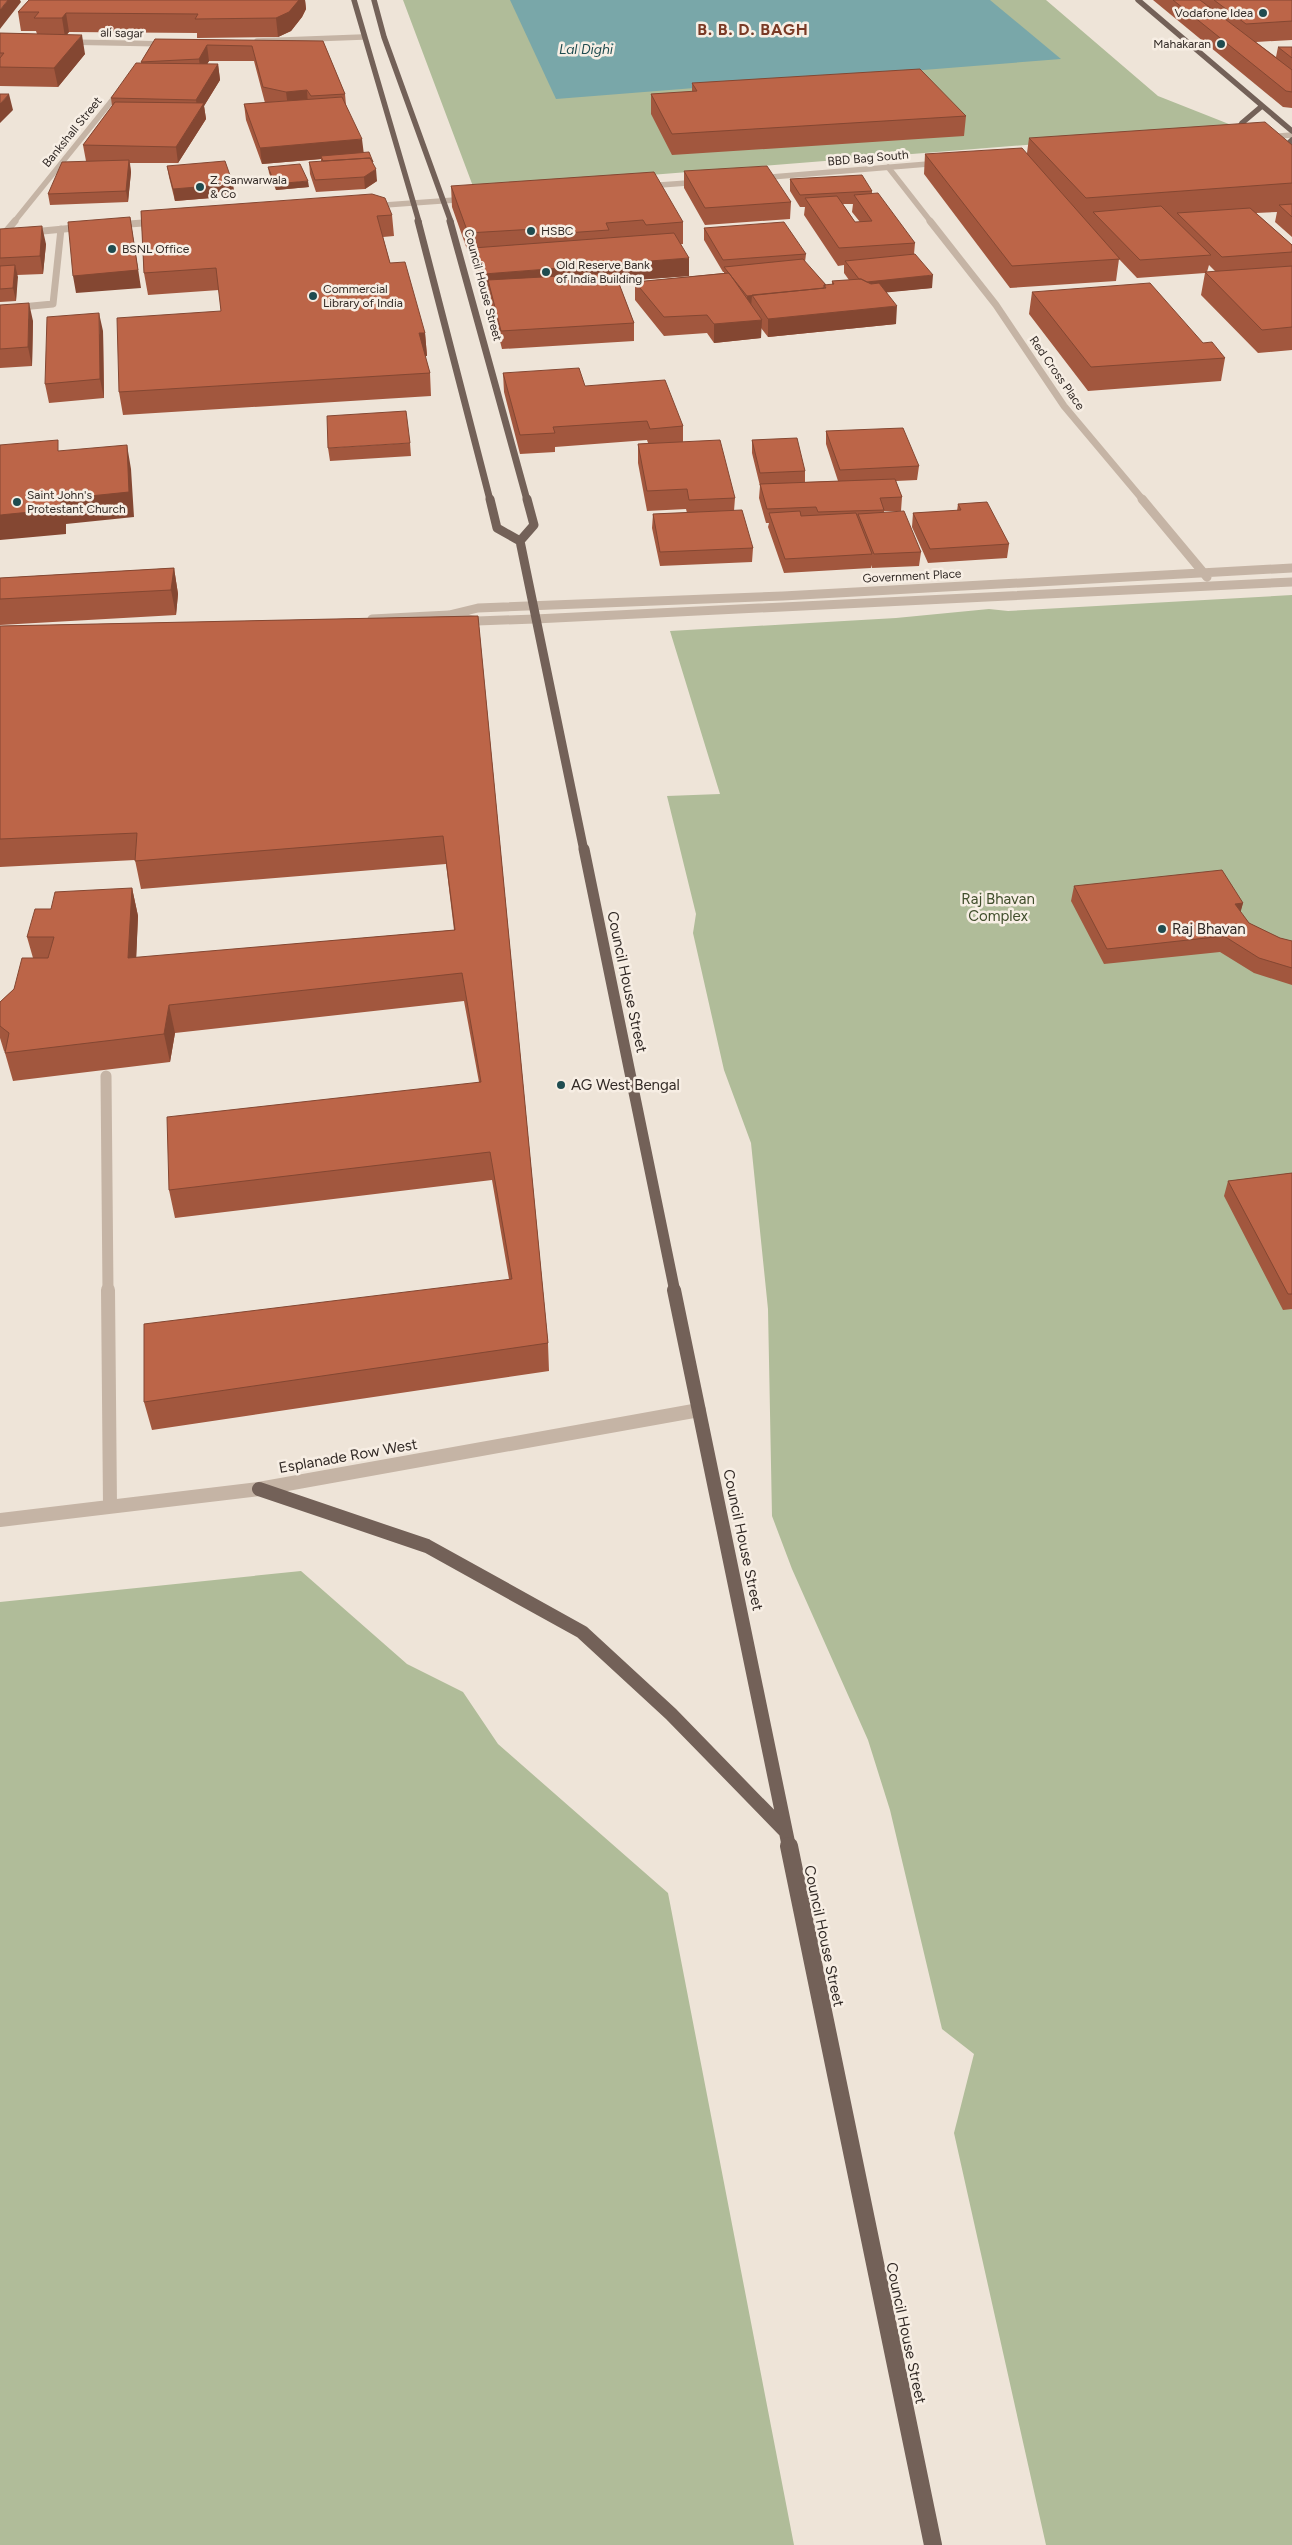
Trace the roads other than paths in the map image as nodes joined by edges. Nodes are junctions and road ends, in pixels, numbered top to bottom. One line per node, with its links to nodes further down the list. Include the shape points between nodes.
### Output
1 (354, 0): 4 (main road)
2 (374, 0): 26 (main road, Council House Street, via 384,37)
3 (1138, 0): 11 (main road)
4 (363, 37): 5 (street); 27 (main road)
5 (246, 41)
6 (59, 42): 8 (street, ali sagar)
7 (178, 43): 8 (street, ali sagar)
8 (158, 44): 9 (street)
9 (152, 51)
10 (125, 85): 33 (street, Bankshall Street)
11 (1262, 106): 12 (main road); 16 (main road, via 1242,123)
12 (1292, 131)
13 (1292, 135): 14 (street)
14 (1262, 138)
15 (1242, 139): 16 (street)
16 (1232, 140): 18 (street)
17 (1292, 140): 19 (main road, via 1289,143)
18 (1222, 141)
19 (1292, 145)
20 (946, 163): 21 (street, BBD Bag South)
21 (888, 167): 22 (street, BBD Bag South); 37 (street, Red Cross Place, via 996,304 1064,406)
22 (750, 179)
23 (712, 182): 24 (street)
24 (639, 187)
25 (474, 199): 26 (street)
26 (445, 201): 27 (street); 35 (main road, Council House Street, via 534,525)
27 (414, 203): 28 (street); 35 (main road, via 497,528)
28 (365, 207)
29 (169, 221): 30 (street)
30 (110, 226)
31 (90, 227): 32 (street)
32 (61, 229): 33 (street); 34 (street, via 53,304)
33 (2, 234)
34 (0, 309)
35 (520, 541): 40 (main road, Council House Street)
36 (1292, 568): 37 (street, Government Place)
37 (1203, 572): 39 (street, Red Cross Place); 40 (street, Government Place)
38 (1292, 582): 39 (street)
39 (1215, 586): 40 (street)
40 (534, 612): 41 (street, via 478,608); 41 (street, via 476,621); 44 (main road, Council House Street)
41 (449, 615): 42 (street)
42 (359, 619)
43 (106, 1076): 46 (street)
44 (699, 1410): 45 (street, Esplanade Row West); 48 (main road, Council House Street)
45 (260, 1489): 46 (street, Esplanade Row West); 48 (main road, via 427,1546 582,1632 671,1714)
46 (110, 1506): 47 (street, Esplanade Row West)
47 (0, 1520)
48 (786, 1832): 49 (main road, Council House Street)
49 (933, 2545)

